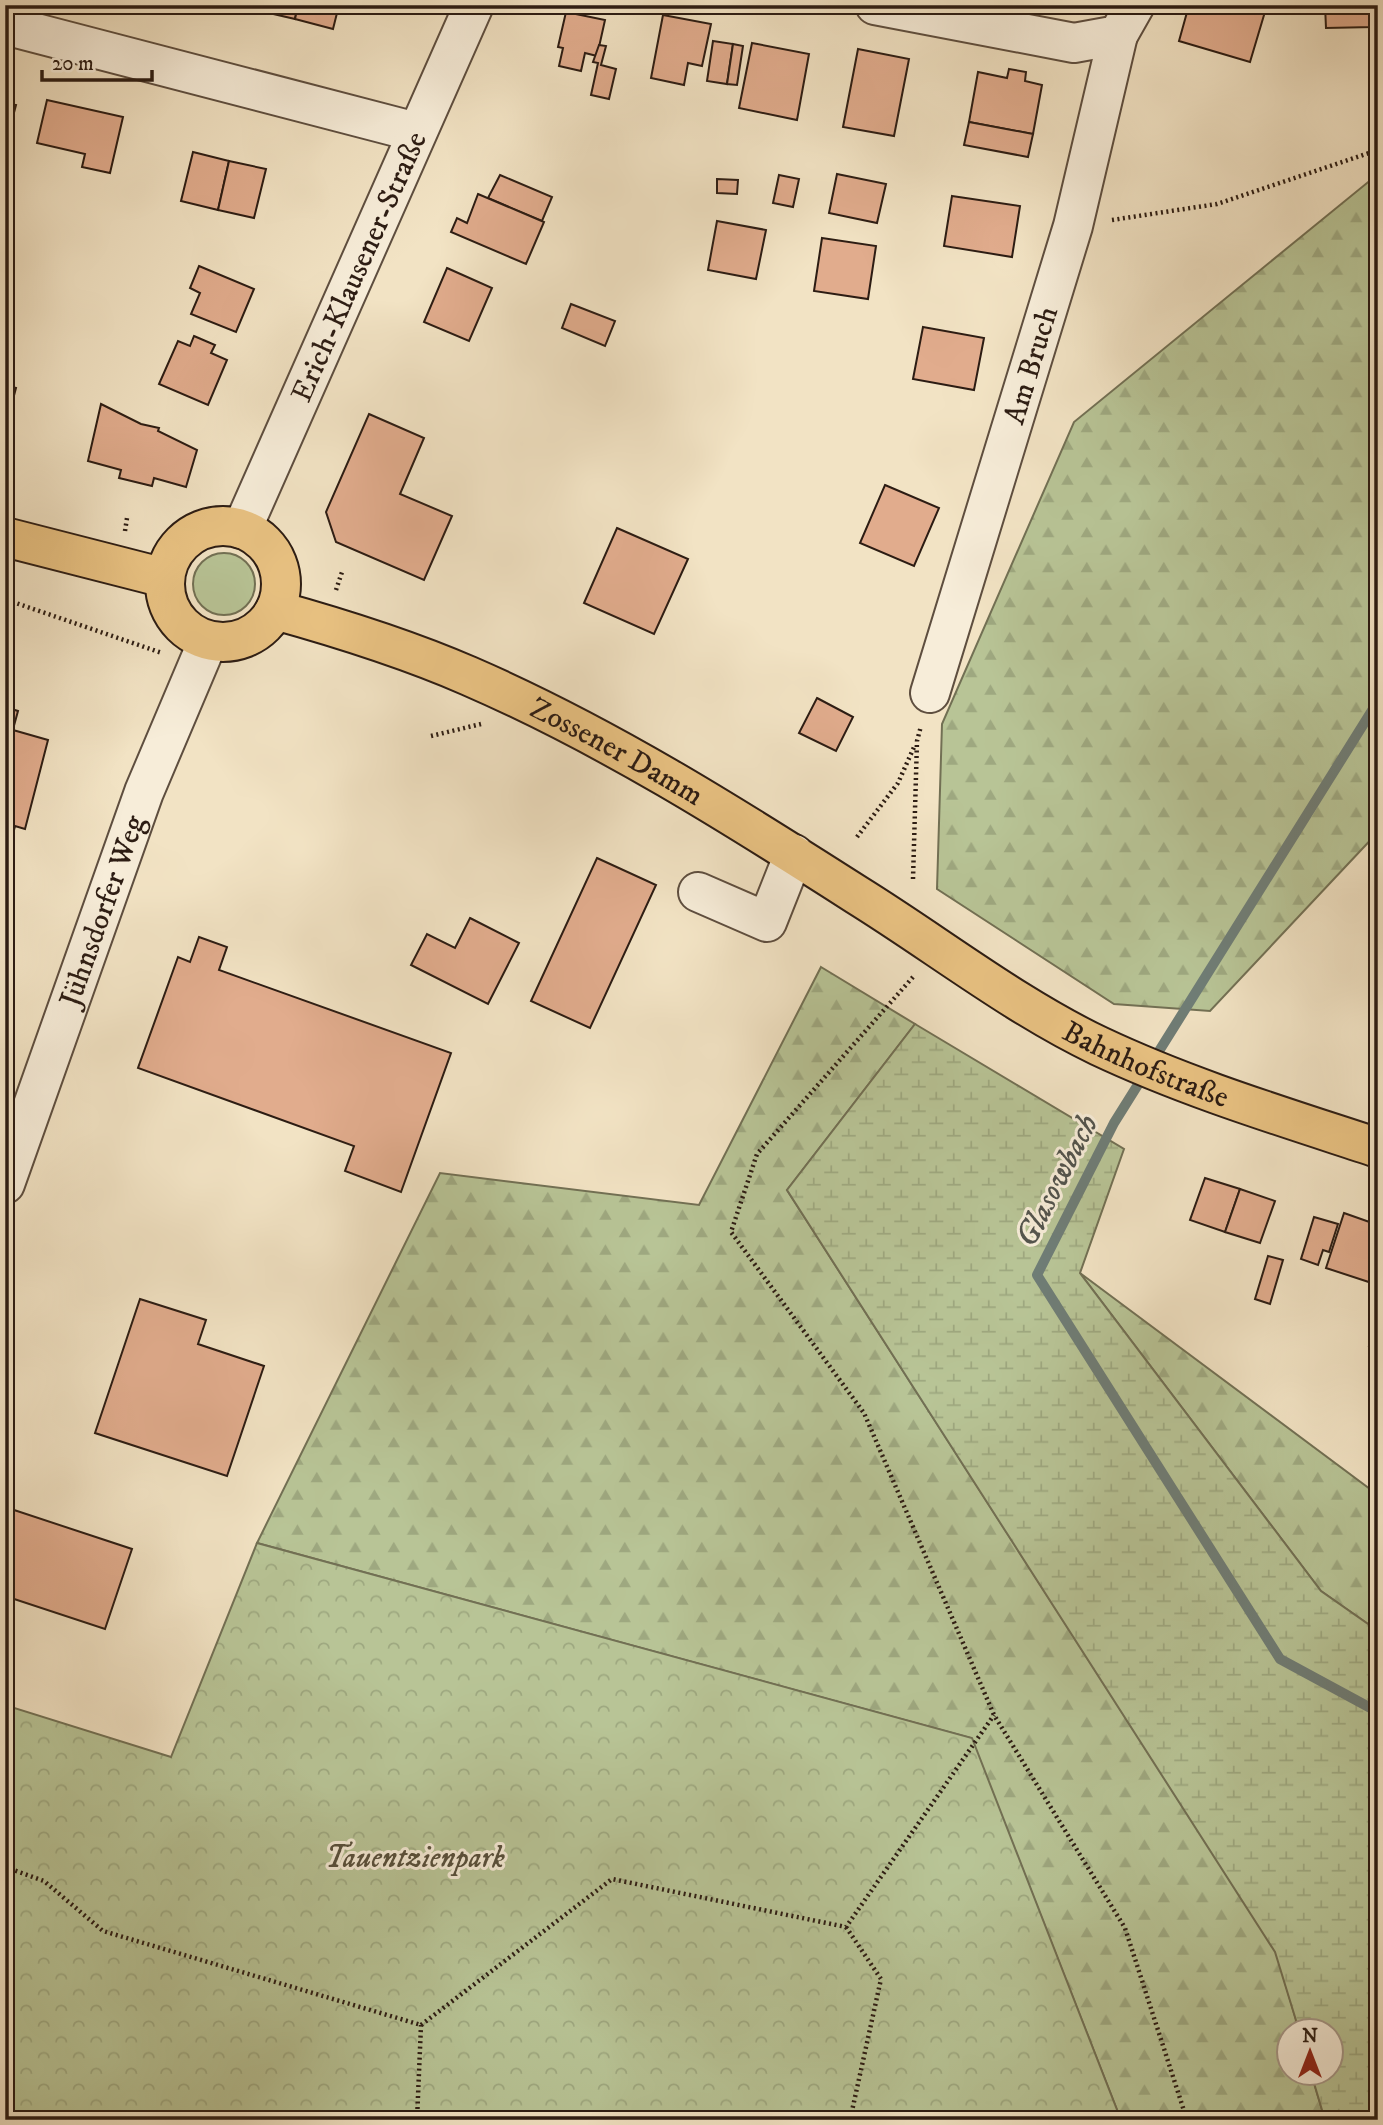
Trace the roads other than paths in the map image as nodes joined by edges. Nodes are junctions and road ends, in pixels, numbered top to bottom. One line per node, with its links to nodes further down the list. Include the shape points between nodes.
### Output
1 (474, 5): 5 (street, Erich-Klausener-Straße)
2 (875, 5): 3 (street, Am Bruch, via 1073,43)
3 (1127, 20): 11 (street, Am Bruch, via 1073,226)
4 (5, 25): 5 (street)
5 (416, 132): 6 (street, Erich-Klausener-Straße)
6 (242, 529): 8 (main road, via 208,528 192,535 178,546); 9 (main road, via 272,553 280,572)
7 (5, 537): 8 (main road)
8 (164, 578): 10 (main road, via 167,602 180,624)
9 (275, 610): 10 (main road, via 264,626 247,638 228,643); 12 (main road, Zossener Damm, via 468,675 660,773)
10 (208, 641): 16 (street, Jühnsdorfer Weg, via 144,792)
11 (930, 693)
12 (794, 855): 13 (street, via 767,922); 14 (main road, Zossener Damm)
13 (698, 892)
14 (924, 958): 15 (main road, Bahnhofstraße, via 1097,1045)
15 (1378, 1148)
16 (5, 1184)

